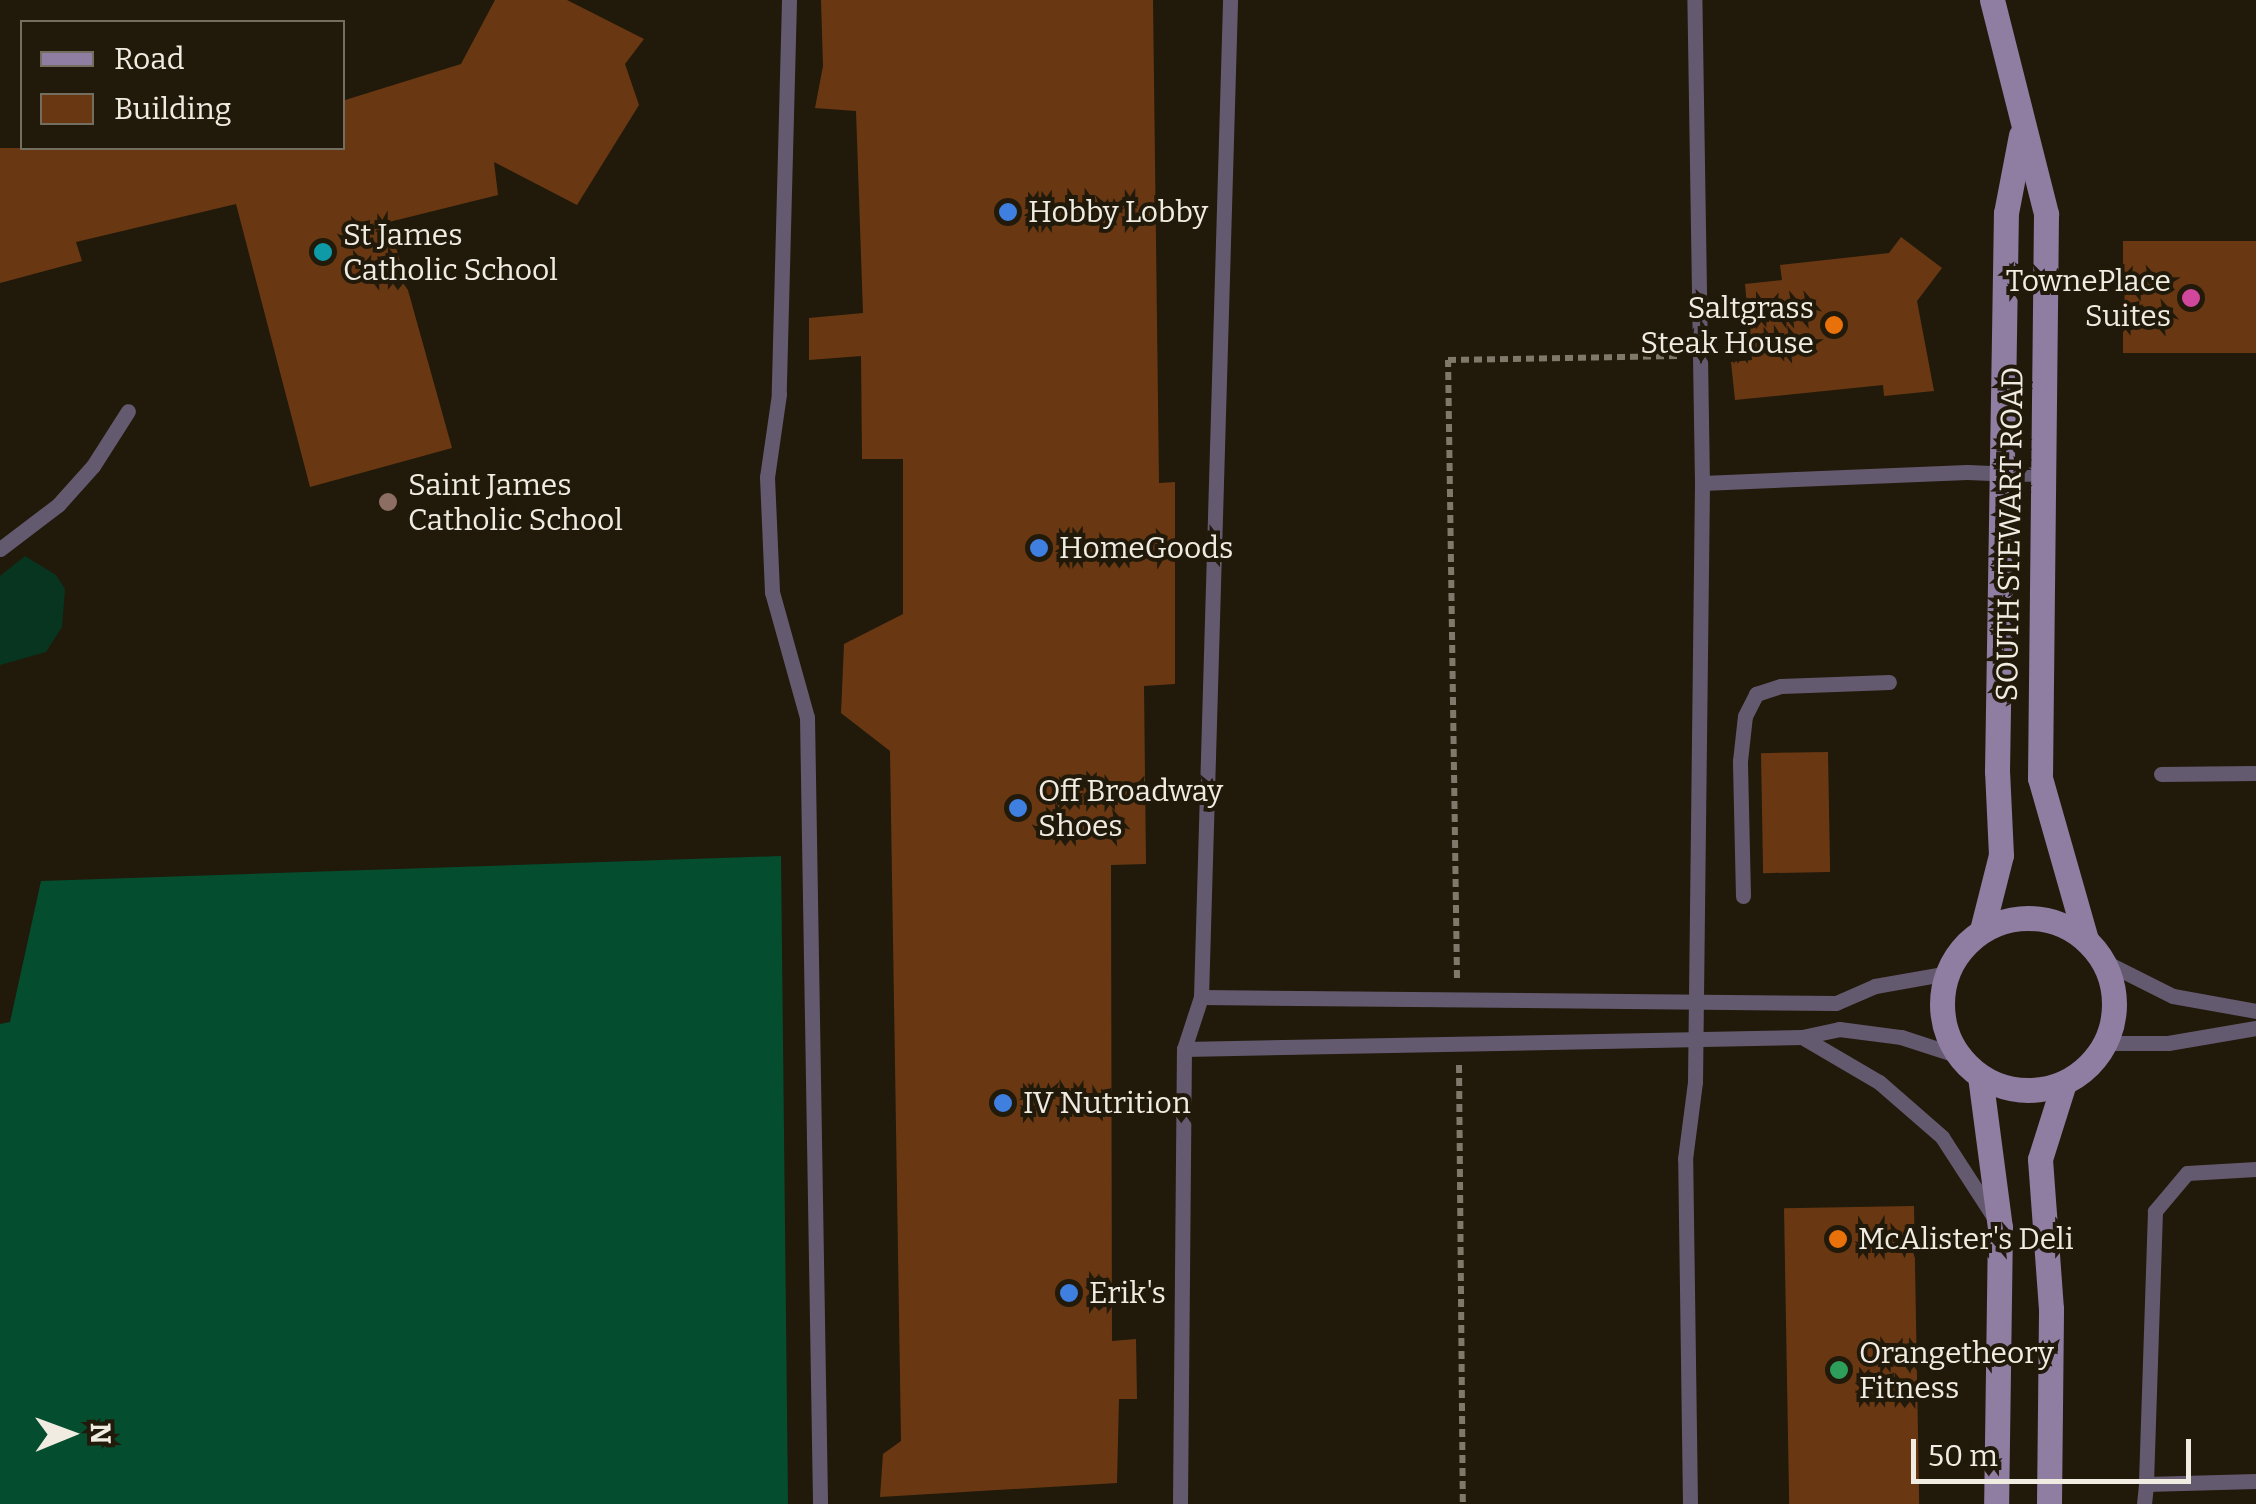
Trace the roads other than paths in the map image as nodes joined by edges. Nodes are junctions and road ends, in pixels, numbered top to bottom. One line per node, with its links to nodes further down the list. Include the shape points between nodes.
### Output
1 (789, 0): 34 (lane, via 780,394 767,478 772,592 808,718)
2 (1230, 0): 19 (lane)
3 (1694, 0): 9 (lane)
4 (1992, 0): 5 (street, SOUTH STEWART ROAD)
5 (2023, 126): 7 (street, SOUTH STEWART ROAD, via 2006,213); 8 (street, SOUTH STEWART ROAD, via 2046,214)
6 (128, 410): 10 (lane, via 82,479)
7 (2002, 472): 8 (lane); 9 (lane); 15 (street, SOUTH STEWART ROAD, via 2001,855)
8 (2043, 475): 16 (street, SOUTH STEWART ROAD, via 2040,778)
9 (1702, 483): 20 (lane)
10 (0, 550)
11 (1889, 682): 14 (lane, via 1781,686 1756,694 1744,716 1740,760)
12 (2256, 773): 13 (lane)
13 (2161, 774)
14 (1743, 896)
15 (1982, 930): 16 (street, via 2035,918); 18 (street)
16 (2086, 940): 17 (street)
17 (2103, 961): 21 (lane, via 2172,996); 25 (street, via 2113,988)
18 (1948, 974): 20 (lane, via 1875,986 1836,1003); 27 (street, via 1946,1030)
19 (1200, 997): 20 (lane); 26 (lane)
20 (1693, 1002): 24 (lane)
21 (2256, 1011)
22 (2256, 1028): 25 (lane, via 2168,1044)
23 (1802, 1037): 24 (lane); 27 (lane, via 1840,1029); 31 (lane, via 1880,1082 1942,1137)
24 (1694, 1039): 26 (lane); 36 (lane, via 1685,1159)
25 (2105, 1043): 29 (street)
26 (1184, 1048): 35 (lane)
27 (1959, 1056): 28 (street)
28 (1980, 1076): 29 (street, via 2021,1089); 31 (street)
29 (2064, 1083): 38 (street, via 2040,1158 2051,1309)
30 (2256, 1170): 33 (lane, via 2187,1173 2154,1210)
31 (2000, 1227): 37 (street)
32 (2256, 1481): 33 (lane)
33 (2146, 1484): 39 (lane)
34 (820, 1504)
35 (1180, 1504)
36 (1690, 1504)
37 (1996, 1504)
38 (2048, 1504)
39 (2144, 1504)

